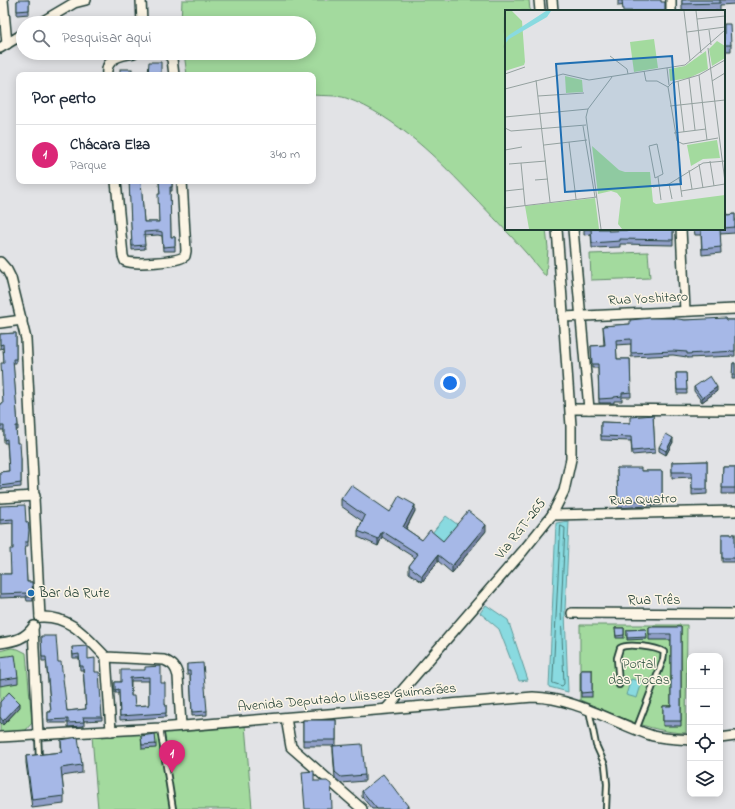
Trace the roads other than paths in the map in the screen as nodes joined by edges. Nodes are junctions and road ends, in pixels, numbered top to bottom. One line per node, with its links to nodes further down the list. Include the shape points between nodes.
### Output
1 (4, 0): 14 (street)
2 (86, 0): 7 (street)
3 (141, 0): 12 (street)
4 (539, 0): 8 (street)
5 (552, 0): 9 (street)
6 (671, 0): 10 (street)
7 (74, 2): 11 (street)
8 (540, 10)
9 (553, 10)
10 (672, 10)
11 (51, 16)
12 (142, 16)
13 (16, 38): 14 (street)
14 (4, 46)
15 (114, 60): 17 (street, via 110,62)
16 (172, 60): 18 (street)
17 (107, 72)
18 (174, 72)
19 (116, 184): 20 (street, via 123,256 127,262 136,263 185,256)
20 (182, 184)
21 (557, 230): 27 (street, Via RGT-265)
22 (573, 230): 28 (street)
23 (681, 230): 26 (street)
24 (0, 262): 29 (street, via 11,278)
25 (735, 309): 26 (street, Rua Yoshitaro)
26 (685, 311): 28 (street, Rua Yoshitaro)
27 (563, 317): 28 (street, Rua Yoshitaro); 31 (street, Via RGT-265)
28 (581, 317): 32 (street)
29 (22, 320): 30 (street); 34 (street, via 26,339)
30 (0, 323)
31 (571, 409): 32 (street); 37 (street, Via RGT-265, via 571,460 568,478)
32 (589, 409): 33 (street)
33 (735, 410)
34 (35, 496): 35 (street); 40 (street)
35 (0, 498)
36 (735, 511): 37 (street, Rua Quatro)
37 (552, 515): 45 (street, Via RGT-265)
38 (572, 613): 39 (street, Rua Três)
39 (735, 614)
40 (40, 617): 41 (street); 43 (street, via 65,620)
41 (32, 628): 42 (street, via 19,640); 52 (street)
42 (0, 643)
43 (106, 657): 48 (street, via 164,660 172,663 177,669 178,676); 51 (street)
44 (619, 685): 50 (lane, via 617,658 620,648 628,645 664,652)
45 (387, 708): 46 (street, Avenida Deputado Ulisses Guimarães, via 533,697 559,699); 47 (street, Avenida Deputado Ulisses Guimarães)
46 (589, 710): 50 (street, Avenida Deputado Ulisses Guimarães); 60 (lane, via 596,745 605,765)
47 (286, 718): 48 (street, Avenida Deputado Ulisses Guimarães); 59 (street, via 291,747)
48 (181, 726): 49 (street, Avenida Deputado Ulisses Guimarães)
49 (160, 728): 51 (street, Avenida Deputado Ulisses Guimarães); 58 (lane)
50 (636, 730): 56 (street, Avenida Deputado Ulisses Guimarães, via 655,736)
51 (111, 731): 52 (street, Avenida Deputado Ulisses Guimarães)
52 (38, 735): 54 (street, Avenida Deputado Ulisses Guimarães); 57 (lane)
53 (735, 736): 55 (street)
54 (0, 738)
55 (723, 738)
56 (687, 740)
57 (39, 760)
58 (173, 809)
59 (362, 809)
60 (606, 809)

